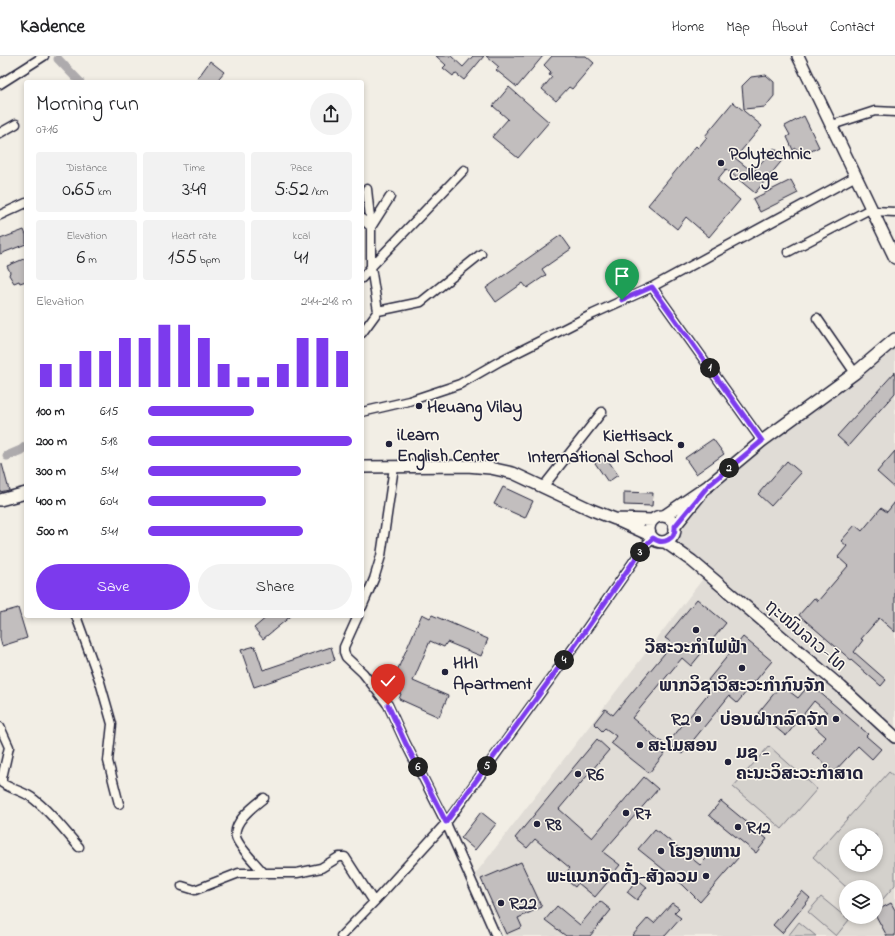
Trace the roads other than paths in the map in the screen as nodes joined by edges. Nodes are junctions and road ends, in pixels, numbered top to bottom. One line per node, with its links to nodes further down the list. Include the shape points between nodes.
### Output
1 (44, 56): 3 (street)
2 (798, 56): 6 (street)
3 (0, 84)
4 (895, 112): 6 (street, via 875,111)
5 (16, 124): 7 (street)
6 (832, 125): 9 (street)
7 (0, 133)
8 (464, 170): 21 (street)
9 (856, 176): 13 (street); 23 (street)
10 (367, 189): 17 (street)
11 (390, 197): 17 (street)
12 (24, 204): 15 (street)
13 (873, 210): 14 (street); 18 (street); 20 (street)
14 (895, 212)
15 (0, 215)
16 (364, 221): 17 (street)
17 (371, 227): 21 (street)
18 (788, 252)
19 (481, 254): 24 (street, via 421,302)
20 (895, 258)
21 (371, 267): 22 (street); 24 (street)
22 (364, 276)
23 (652, 287): 29 (street, via 592,314 460,384 409,401); 31 (street)
24 (378, 311): 26 (street)
25 (817, 318): 28 (street)
26 (364, 330)
27 (895, 339): 28 (street)
28 (855, 373): 31 (street)
29 (364, 412)
30 (602, 412): 35 (street)
31 (762, 441): 34 (street)
32 (364, 467): 33 (street)
33 (394, 467): 35 (street, via 490,468 513,473); 45 (street, via 381,556)
34 (708, 486): 38 (street); 41 (street)
35 (543, 487): 39 (street)
36 (24, 494): 37 (street)
37 (0, 500)
38 (664, 516): 40 (street); 41 (street, via 672,519)
39 (615, 519): 40 (street); 42 (street)
40 (653, 520): 42 (street, via 649,527)
41 (675, 530): 43 (street, via 672,538); 44 (street, ຖະໜົນລາວ-ໄທ)
42 (652, 536): 43 (street, via 656,541); 52 (street)
43 (665, 542): 44 (street, ຖະໜົນລາວ-ໄທ)
44 (692, 561): 49 (street, ຖະໜົນລາວ-ໄທ, via 841,687)
45 (364, 602)
46 (77, 618): 51 (street, via 112,724 108,761)
47 (357, 618): 52 (street, via 344,647 346,658 363,673 388,705)
48 (1, 730): 53 (street, via 9,747 2,782 38,802)
49 (895, 737)
50 (264, 798): 54 (street, via 240,820 235,836)
51 (119, 804)
52 (446, 822): 56 (street); 58 (street)
53 (79, 847)
54 (263, 872): 55 (street, via 239,873 195,890); 56 (street, via 297,873 321,868 340,856 345,857)
55 (182, 886)
56 (374, 902): 57 (street)
57 (341, 936)
58 (496, 936)

